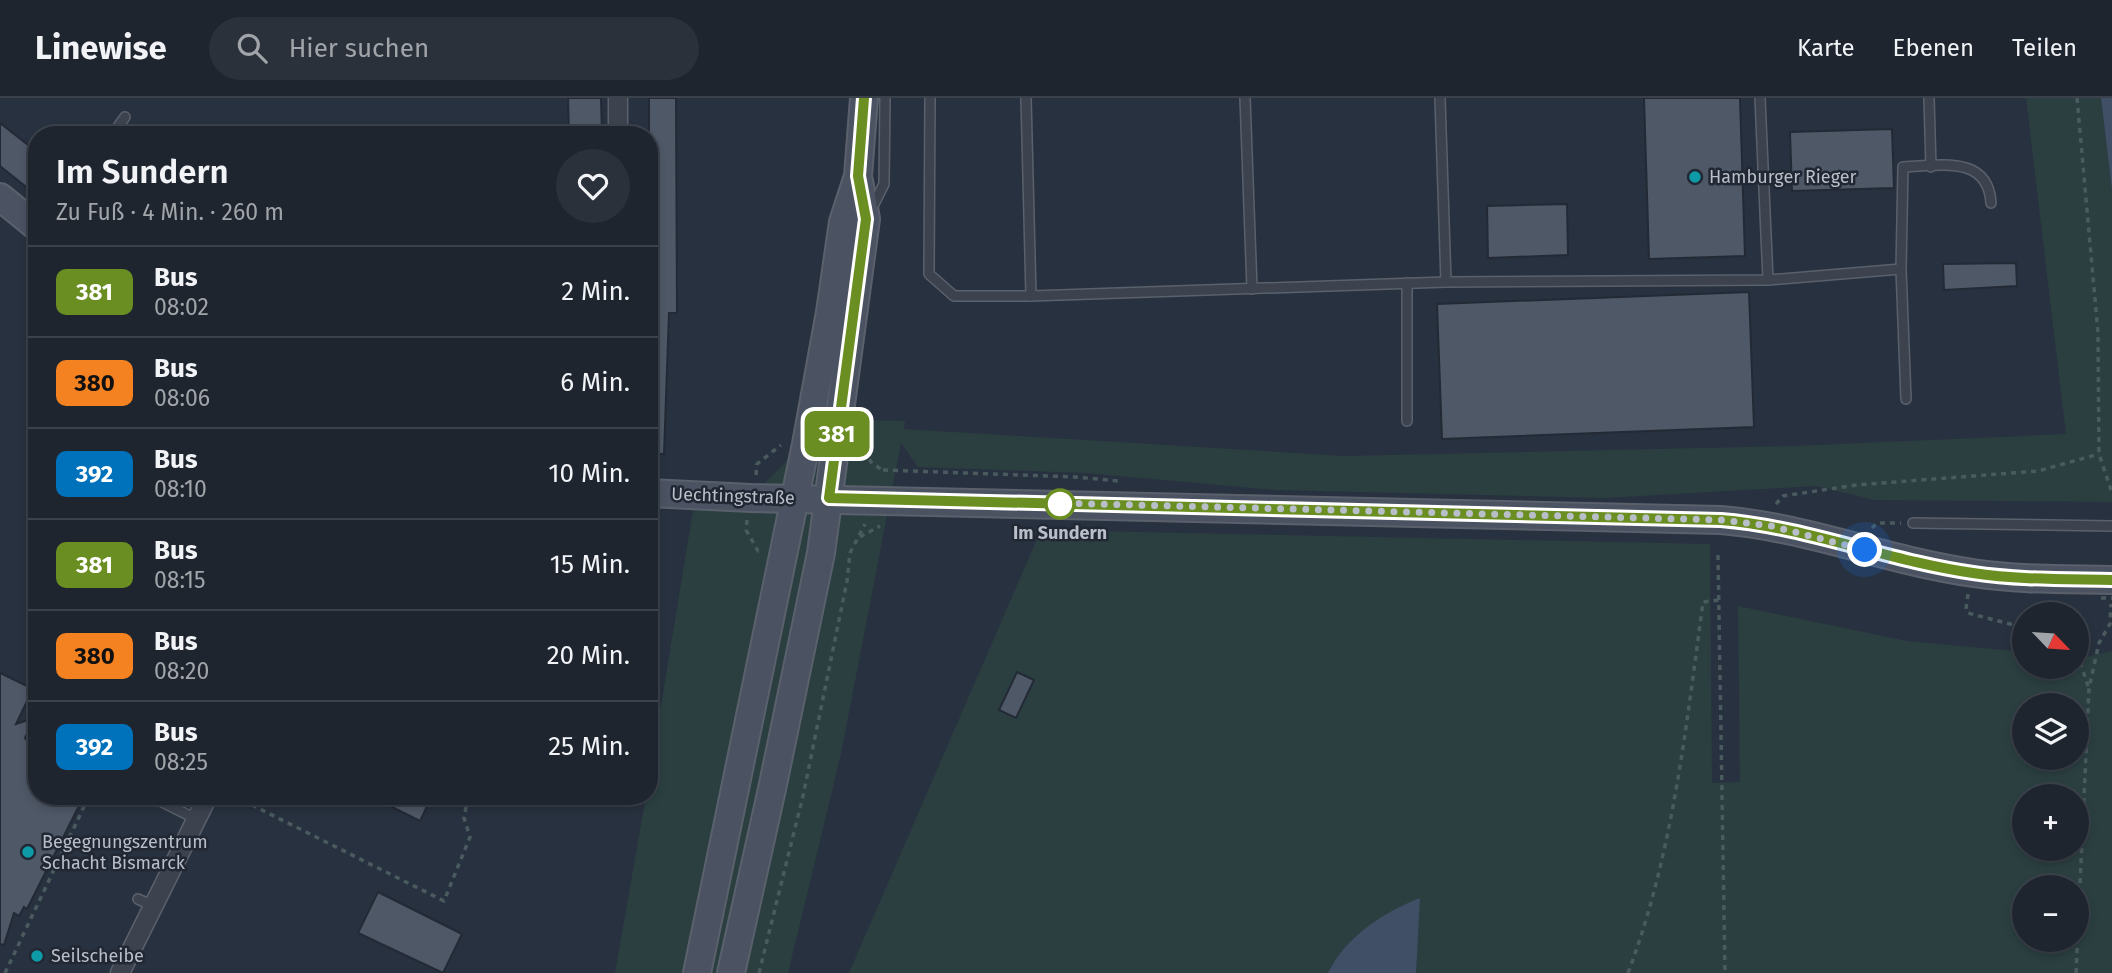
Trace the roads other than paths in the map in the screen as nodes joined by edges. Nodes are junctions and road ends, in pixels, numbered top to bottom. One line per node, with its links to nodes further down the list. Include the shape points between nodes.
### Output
1 (618, 98): 12 (street)
2 (864, 98): 14 (main road)
3 (885, 98): 17 (lane, via 884,184)
4 (929, 98): 24 (lane, via 929,274 954,296)
5 (1026, 98): 24 (lane)
6 (1245, 98): 23 (lane)
7 (1440, 98): 21 (lane)
8 (1760, 98): 20 (lane)
9 (1929, 98): 13 (lane)
10 (125, 117): 11 (lane)
11 (118, 126)
12 (618, 126)
13 (1931, 167): 16 (lane, via 1964,166 1982,176); 19 (lane, via 1903,167)
14 (858, 176): 17 (main road); 28 (main road, via 843,222)
15 (0, 197): 18 (main road)
16 (1991, 203)
17 (866, 219): 29 (main road)
18 (28, 220)
19 (1901, 269): 20 (lane); 25 (lane)
20 (1768, 280): 21 (lane)
21 (1446, 282): 22 (lane)
22 (1407, 283): 23 (lane); 26 (lane)
23 (1252, 289): 24 (lane)
24 (1031, 296)
25 (1906, 398)
26 (1407, 421)
27 (658, 493): 28 (main road, Uechtingstraße)
28 (794, 498): 29 (main road, Uechtingstraße); 37 (main road)
29 (829, 498): 32 (main road, Uechtingstraße, via 1721,520 1771,526 1973,573); 38 (main road)
30 (1913, 523): 31 (lane)
31 (2107, 525)
32 (2108, 590)
33 (168, 805): 35 (lane)
34 (203, 805): 35 (street)
35 (196, 819): 36 (street, via 145,903)
36 (120, 973)
37 (697, 973)
38 (731, 973)

